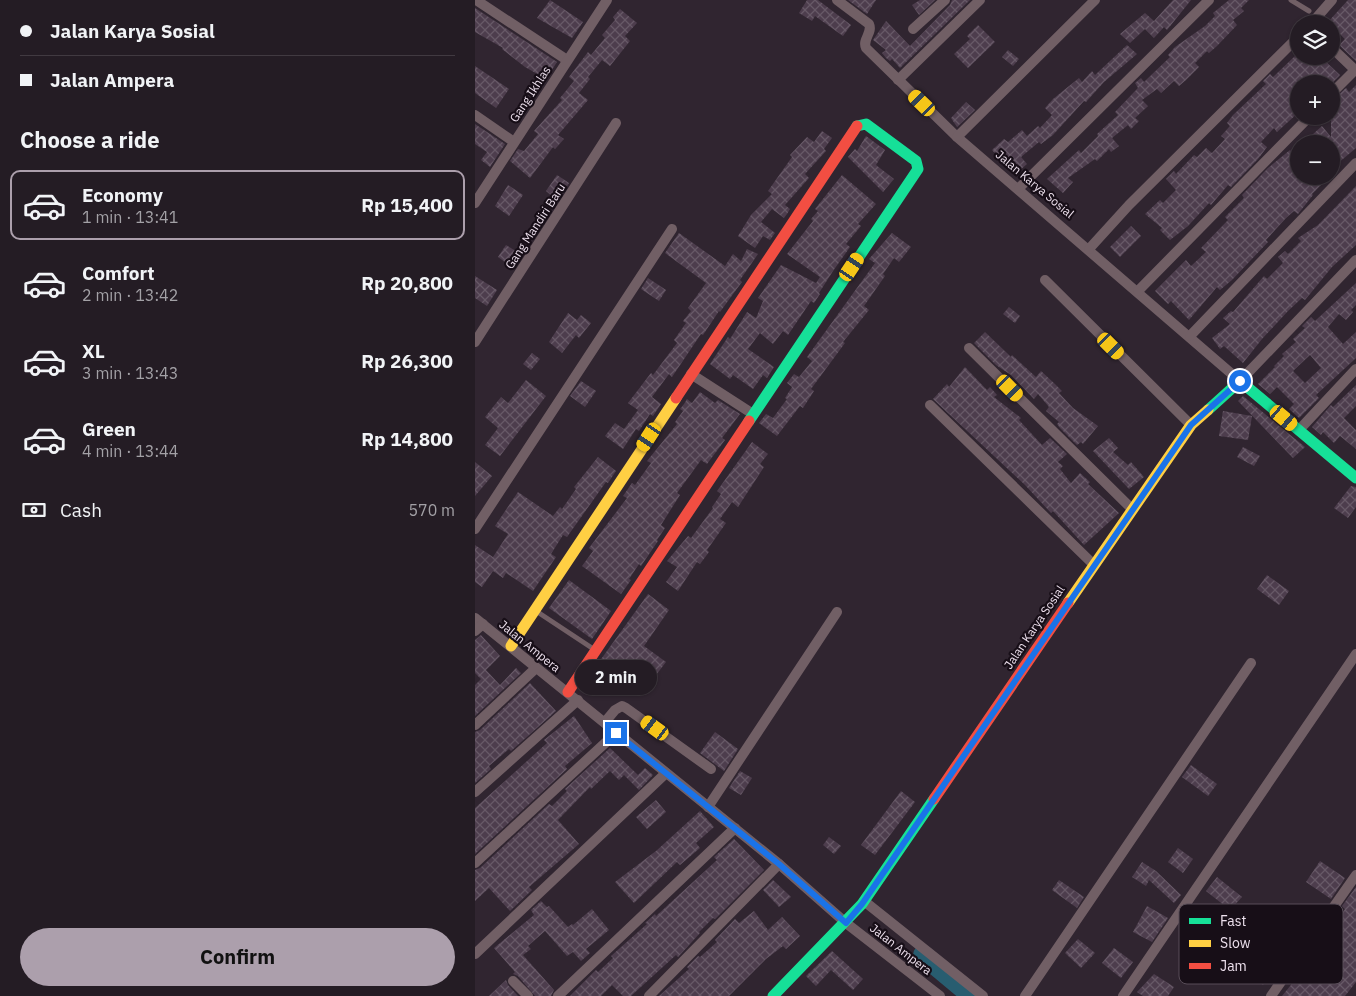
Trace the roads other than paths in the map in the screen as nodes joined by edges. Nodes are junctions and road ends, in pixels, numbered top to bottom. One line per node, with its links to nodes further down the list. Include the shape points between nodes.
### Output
1 (476, 0): 15 (street)
2 (607, 0): 15 (street, Gang Ikhlas)
3 (837, 0): 17 (street, Jalan Karya Sosial, via 869,24 871,30 864,45)
4 (945, 0): 12 (street)
5 (980, 0): 17 (street)
6 (1095, 0): 22 (street)
7 (1209, 0): 25 (street)
8 (1291, 0): 10 (lane)
9 (1332, 0): 11 (street)
10 (1309, 11)
11 (1319, 15)
12 (913, 29)
13 (1290, 45): 28 (street)
14 (1340, 56): 16 (street)
15 (567, 60): 23 (street, Gang Ikhlas)
16 (1355, 70): 18 (street)
17 (898, 80): 22 (street, Jalan Karya Sosial)
18 (1340, 85)
19 (475, 115): 23 (street)
20 (616, 123): 33 (street, Gang Mandiri Baru)
21 (1301, 125): 31 (street)
22 (957, 137): 25 (street, Jalan Karya Sosial)
23 (515, 142): 26 (street, Gang Ikhlas)
24 (1356, 163): 32 (street)
25 (1019, 188): 28 (street, Jalan Karya Sosial)
26 (475, 203)
27 (672, 229): 44 (street)
28 (1089, 249): 31 (street, Jalan Karya Sosial)
29 (1356, 260): 37 (street, Jalan Karya Sosial)
30 (1045, 280): 40 (street)
31 (1138, 291): 32 (street, Jalan Karya Sosial)
32 (1190, 336): 37 (street, Jalan Karya Sosial)
33 (475, 342)
34 (969, 348): 43 (street)
35 (1356, 369): 41 (street)
36 (691, 374): 39 (street); 39 (street, via 857,126 866,124 916,161 918,169); 46 (street)
37 (1240, 381): 40 (street, Jalan Karya Sosial); 41 (street)
38 (930, 405): 45 (street)
39 (753, 414): 50 (street)
40 (1191, 425): 43 (street, Jalan Karya Sosial)
41 (1299, 430): 42 (street)
42 (1355, 475)
43 (1132, 508): 45 (street, Jalan Karya Sosial)
44 (475, 529)
45 (1093, 564): 67 (street, Jalan Karya Sosial)
46 (535, 610): 49 (street); 50 (lane)
47 (837, 612): 62 (street)
48 (478, 625): 49 (street, Jalan Ampera)
49 (511, 646): 53 (street, Jalan Ampera)
50 (596, 650): 54 (street)
51 (1356, 654): 68 (street)
52 (1251, 663): 81 (street)
53 (536, 668): 54 (street, Jalan Ampera); 57 (street)
54 (568, 692): 55 (street, Jalan Ampera)
55 (578, 700): 56 (street, Jalan Ampera); 61 (street)
56 (606, 721): 58 (street, Jalan Ampera); 59 (street, via 623,706)
57 (475, 725)
58 (616, 733): 60 (street, Jalan Ampera); 64 (street)
59 (711, 769)
60 (666, 773): 62 (street, Jalan Ampera); 72 (street)
61 (475, 792)
62 (708, 807): 63 (street, Jalan Ampera)
63 (735, 828): 65 (street, Jalan Ampera); 76 (street)
64 (475, 863)
65 (779, 864): 71 (street, Jalan Ampera); 77 (street)
66 (1356, 875): 69 (street)
67 (863, 902): 71 (street, Jalan Karya Sosial); 80 (street)
68 (1186, 904)
69 (1336, 904)
70 (1179, 914): 82 (street)
71 (850, 919): 78 (street, Jalan Karya Sosial); 79 (street, Jalan Ampera)
72 (475, 954)
73 (513, 981): 75 (street)
74 (1279, 984): 83 (street)
75 (528, 996)
76 (558, 996)
77 (649, 996)
78 (773, 996)
79 (940, 996)
80 (983, 996)
81 (1025, 996)
82 (1123, 996)
83 (1271, 996)

